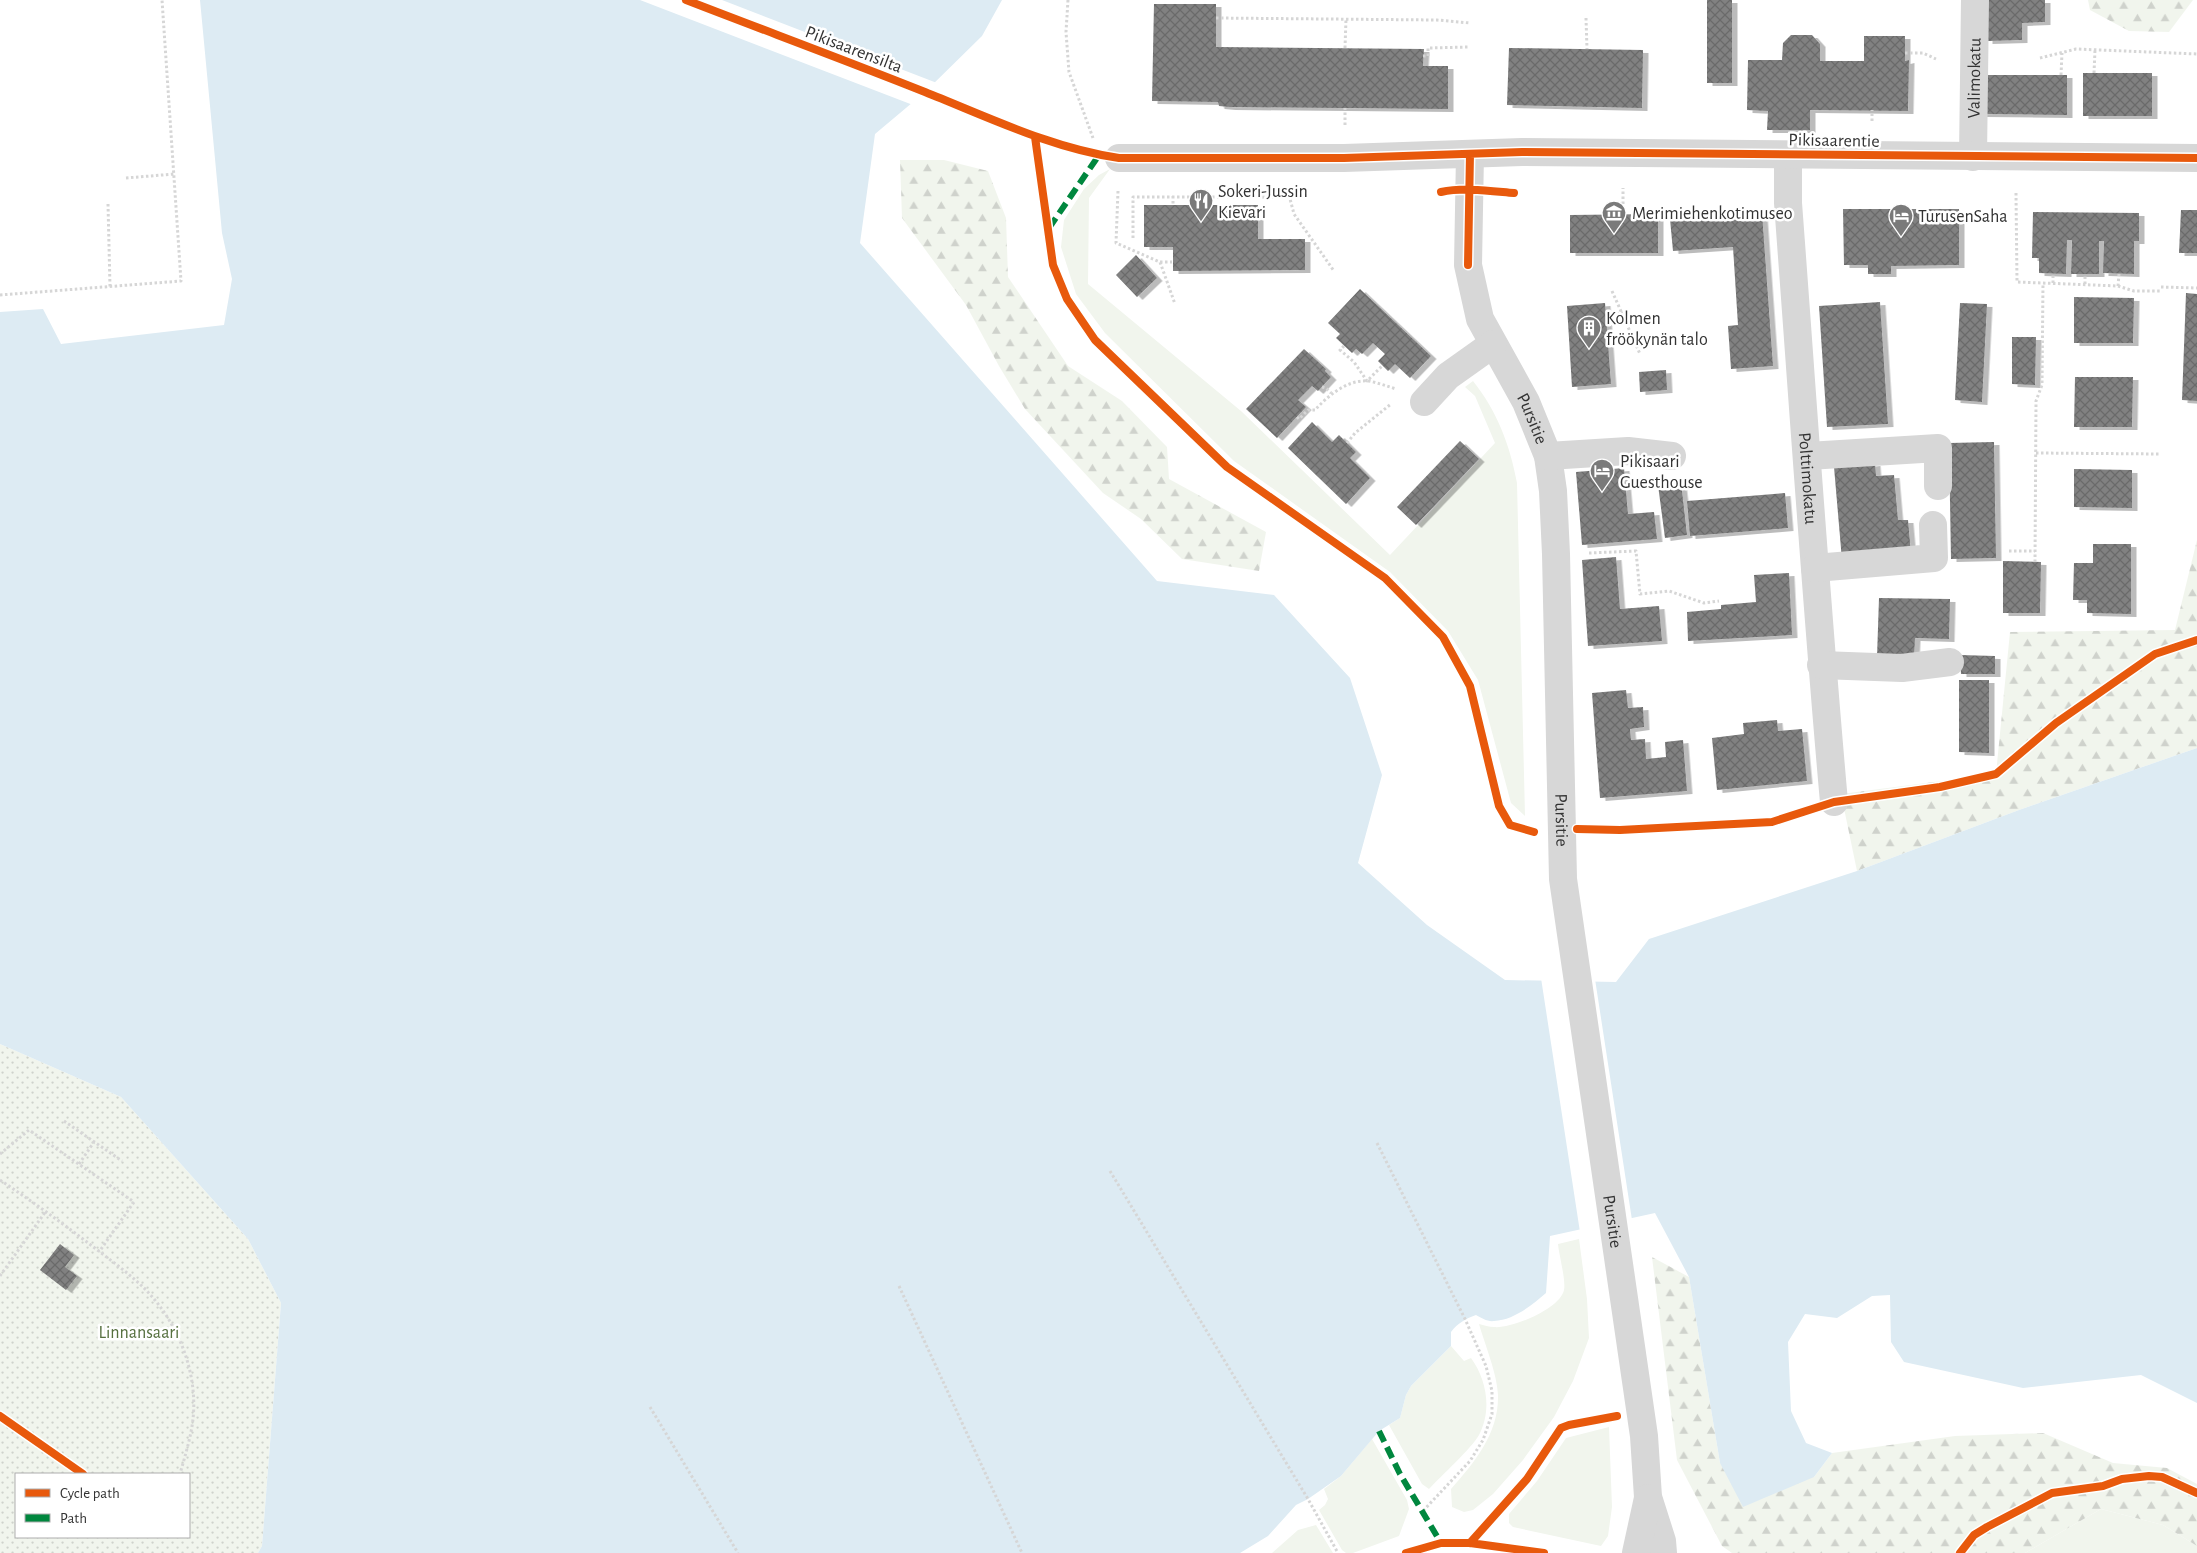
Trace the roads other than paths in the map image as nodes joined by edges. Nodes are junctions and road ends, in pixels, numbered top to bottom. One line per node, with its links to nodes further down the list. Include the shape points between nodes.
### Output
1 (1975, 0): 5 (street, Valimokatu)
2 (1470, 154): 3 (street, Pikisaarentie); 4 (street, Pikisaarentie); 7 (street, Pursitie, via 1468,265 1480,319)
3 (1788, 155): 5 (street, Pikisaarentie); 11 (street, Polttimokatu, via 1788,203)
4 (1109, 156)
5 (1973, 157): 6 (street, Pikisaarentie)
6 (2197, 158)
7 (1493, 344): 8 (street); 9 (street, Pursitie, via 1526,402)
8 (1416, 397)
9 (1548, 456): 10 (street, via 1628,451); 18 (street, Pursitie, via 1556,554 1563,879 1644,1436)
10 (1672, 456)
11 (1808, 456): 12 (street, via 1938,448); 14 (street, Polttimokatu)
12 (1938, 486)
13 (1933, 525): 14 (street, via 1934,558)
14 (1815, 568): 16 (street, Polttimokatu)
15 (1950, 662): 16 (street, via 1902,668)
16 (1821, 665): 17 (street, Polttimokatu)
17 (1834, 802)
18 (1648, 1497): 19 (street, Pursitie); 20 (street, Pursitie)
19 (1636, 1553)
20 (1663, 1553)

